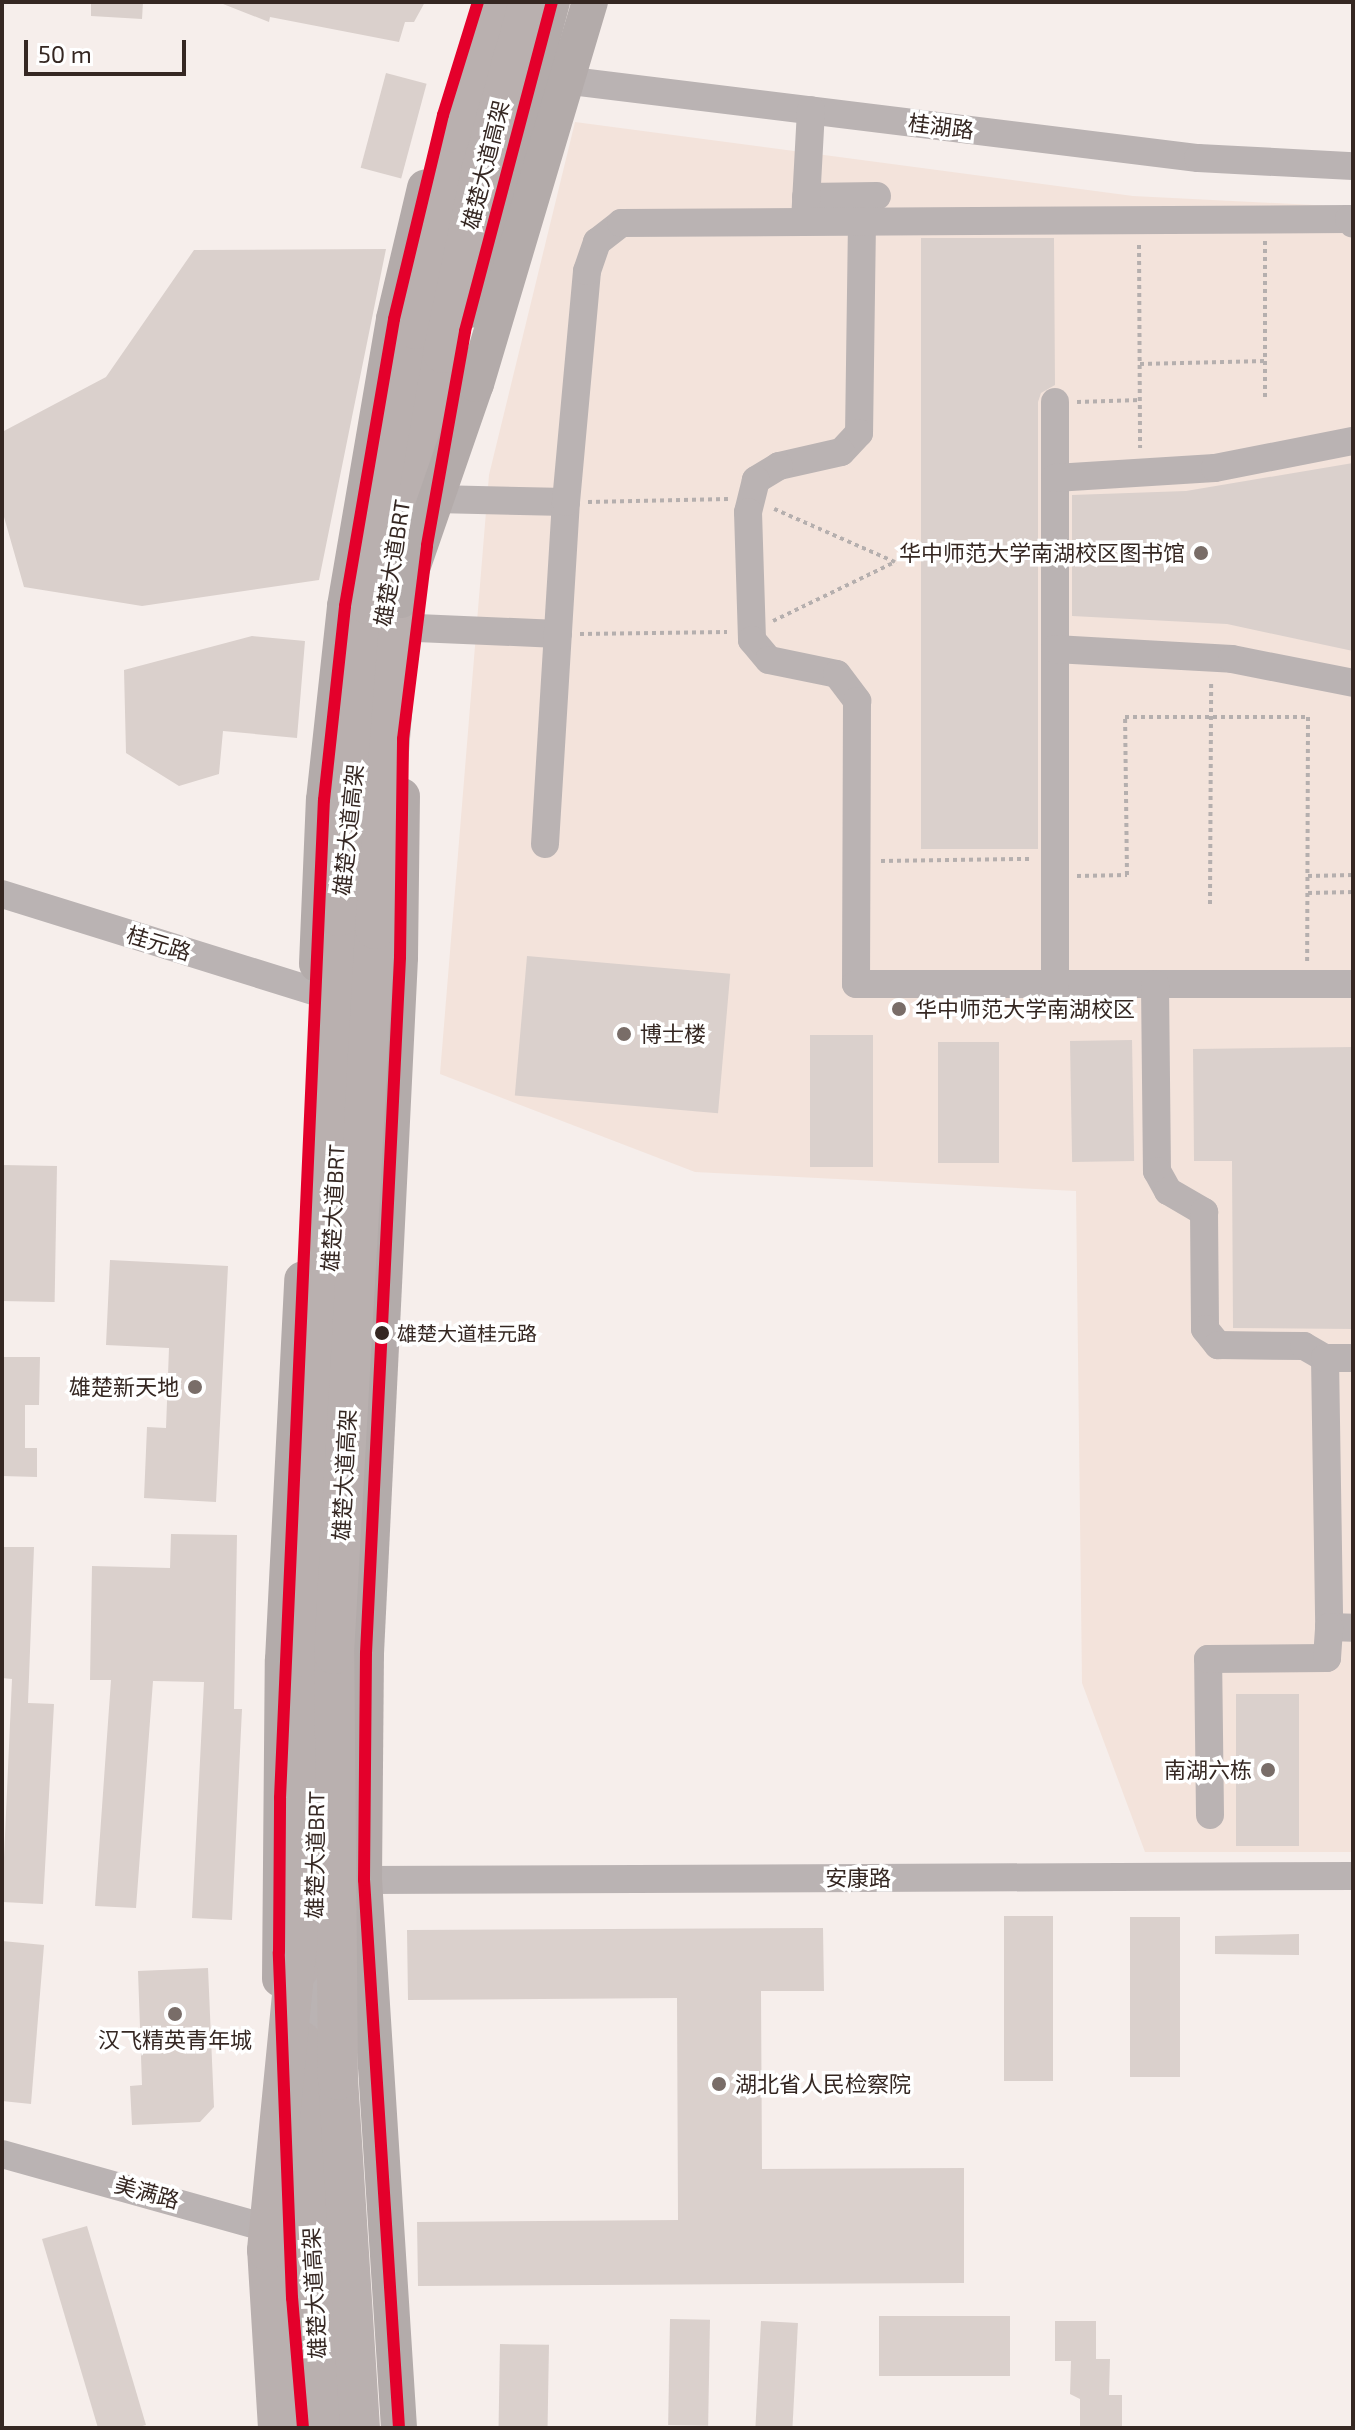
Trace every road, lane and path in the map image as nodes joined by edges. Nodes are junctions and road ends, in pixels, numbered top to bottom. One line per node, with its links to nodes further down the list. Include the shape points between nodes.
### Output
1 (480, 2): 9 (main road); 48 (main road, via 443,115 394,319 363,494 324,800)
2 (495, 2): 9 (highway, 雄楚大道高架)
3 (510, 2): 60 (street, 雄楚大道BRT, via 432,321 384,603 351,917 329,1271 312,2025)
4 (529, 2): 28 (highway, 雄楚大道高架, bridge, via 472,217)
5 (552, 2): 7 (main road)
6 (590, 2): 28 (main road, bridge)
7 (531, 76): 8 (street, 桂湖路); 25 (main road, via 465,331)
8 (811, 110): 10 (street, 桂湖路, via 1198,158); 12 (street)
9 (456, 133): 54 (highway, 雄楚大道高架, via 415,329 370,605 339,916 305,1641)
10 (1353, 166)
11 (877, 196): 12 (street)
12 (806, 209): 15 (street); 27 (street, via 621,223 597,242 587,271)
13 (1264, 219): 14 (street); 16 (street, via 1349,219); 17 (path)
14 (1139, 220): 15 (street); 18 (path)
15 (862, 221): 26 (street, via 859,433 841,452 779,466 756,480)
16 (1353, 224)
17 (1267, 361): 18 (path); 19 (path)
18 (1140, 364): 20 (path)
19 (1265, 399)
20 (1140, 400): 21 (path); 23 (path)
21 (1055, 402): 24 (street)
22 (1353, 441): 23 (street, via 1215,468)
23 (1141, 475): 24 (street)
24 (1055, 478): 31 (street)
25 (435, 499): 27 (street); 28 (main road)
26 (751, 499): 27 (path); 29 (street); 29 (path, via 895,562)
27 (566, 502): 30 (street)
28 (409, 614): 30 (street); 53 (main road, via 400,957 366,1653); 57 (highway, 雄楚大道高架, via 375,929 334,1654 338,2080)
29 (751, 632): 30 (path); 36 (street, via 769,660 837,674 857,701)
30 (558, 634): 35 (street)
31 (1055, 649): 32 (street); 37 (street)
32 (1212, 657): 33 (street); 34 (path)
33 (1353, 683)
34 (1211, 717): 37 (path, via 1125,717 1127,875); 39 (path, via 1308,717); 43 (path)
35 (545, 844)
36 (857, 861): 37 (path); 44 (street, via 866,932 856,984)
37 (1055, 867): 44 (street)
38 (1353, 875): 39 (path)
39 (1308, 876): 41 (path)
40 (1353, 892): 41 (path)
41 (1308, 893): 46 (path)
42 (2, 894): 48 (street, 桂元路)
43 (1210, 904)
44 (1055, 984): 45 (street)
45 (1155, 984): 46 (street); 49 (street, via 1157,1171 1168,1191 1195,1202 1204,1212 1207,1337 1218,1345 1304,1346)
46 (1307, 984): 47 (street)
47 (1353, 984)
48 (316, 992): 56 (main road, via 280,1798 279,1952)
49 (1339, 1358): 50 (street)
50 (1341, 1627): 51 (street, via 1327,1658 1208,1659)
51 (1210, 1815)
52 (1353, 1876): 53 (street, 安康路)
53 (364, 1880): 62 (main road)
54 (298, 1934): 57 (highway, 雄楚大道高架, bridge); 58 (highway, bridge, via 267,2250)
55 (2, 2154): 56 (street, 美满路)
56 (290, 2235): 59 (main road)
57 (333, 2402): 61 (highway)
58 (278, 2428)
59 (303, 2428)
60 (335, 2428)
61 (360, 2428)
62 (399, 2428)

